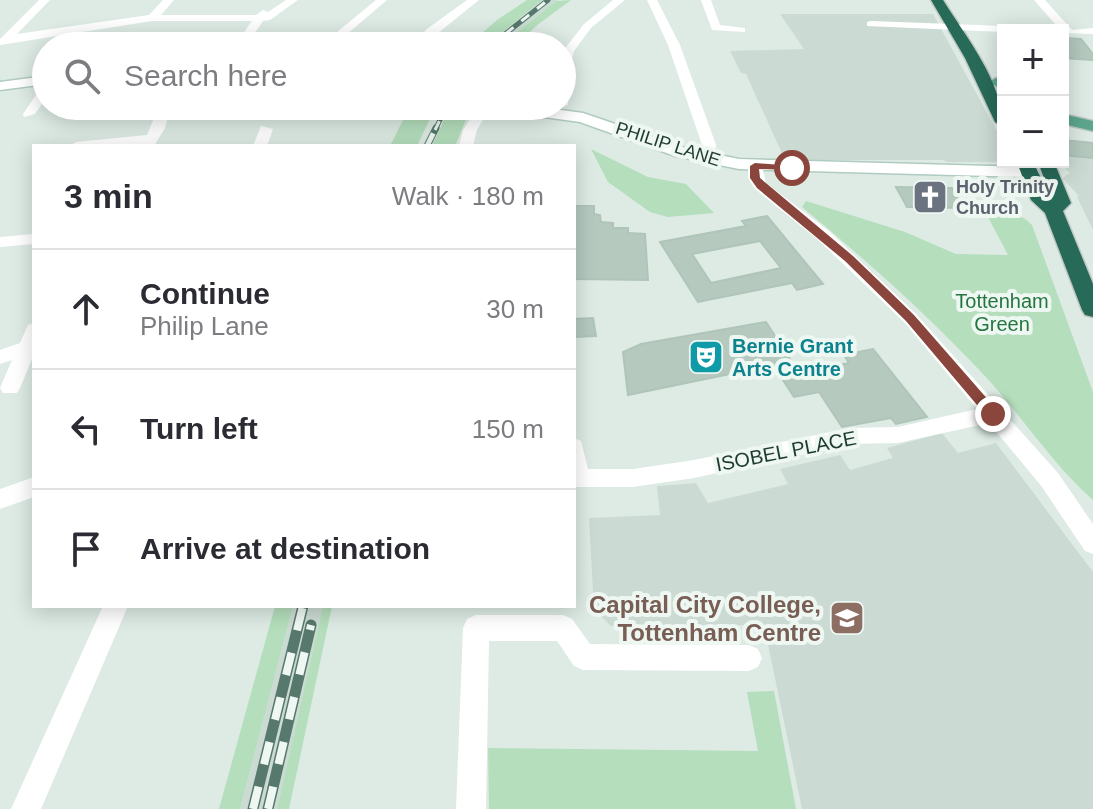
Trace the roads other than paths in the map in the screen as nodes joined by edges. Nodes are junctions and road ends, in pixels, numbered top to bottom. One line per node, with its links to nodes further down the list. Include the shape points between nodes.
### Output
1 (45, 0): 27 (street)
2 (169, 0): 13 (street)
3 (382, 0): 24 (street)
4 (474, 0): 25 (street)
5 (620, 0): 28 (street)
6 (652, 0): 43 (street, via 674,45 709,145)
7 (706, 0): 19 (street, via 716,28)
8 (937, 0): 17 (highway)
9 (947, 0): 17 (highway)
10 (1039, 0): 16 (street)
11 (271, 2): 12 (street); 14 (street)
12 (290, 2): 14 (street)
13 (152, 18): 14 (street); 22 (street)
14 (259, 19): 23 (street)
15 (871, 24): 17 (street)
16 (1062, 24)
17 (959, 26): 18 (street); 29 (highway); 32 (highway)
18 (997, 28)
19 (741, 30)
20 (1069, 31): 21 (street)
21 (1093, 31)
22 (65, 32)
23 (250, 32)
24 (343, 32)
25 (431, 32)
26 (32, 37): 27 (street)
27 (3, 42)
28 (576, 42)
29 (997, 81)
30 (32, 82): 31 (main road)
31 (0, 86)
32 (997, 108)
33 (32, 110): 34 (street)
34 (29, 114)
35 (576, 114): 43 (main road, PHILIP LANE)
36 (161, 120): 39 (street)
37 (476, 120): 42 (street)
38 (266, 129): 41 (street)
39 (148, 142): 40 (street)
40 (112, 144)
41 (261, 144)
42 (466, 144)
43 (708, 159): 44 (main road, PHILIP LANE)
44 (755, 166): 45 (main road, PHILIP LANE); 55 (street, via 760,186 878,286)
45 (997, 167)
46 (1028, 168): 48 (highway, via 1040,200)
47 (1048, 168): 48 (highway, via 1062,203)
48 (1053, 210): 51 (highway)
49 (32, 239): 50 (street)
50 (0, 242)
51 (1093, 310)
52 (30, 339): 53 (street); 54 (street)
53 (0, 357)
54 (10, 388)
55 (993, 414): 56 (street, ISOBEL PLACE, via 898,435 850,436 694,469 633,478); 59 (street, via 1050,480)
56 (576, 478)
57 (32, 488): 58 (street)
58 (0, 499)
59 (1093, 543)
60 (115, 608): 62 (street)
61 (749, 658): 63 (street, via 583,657 563,628 476,628)
62 (26, 809)
63 (471, 809)

